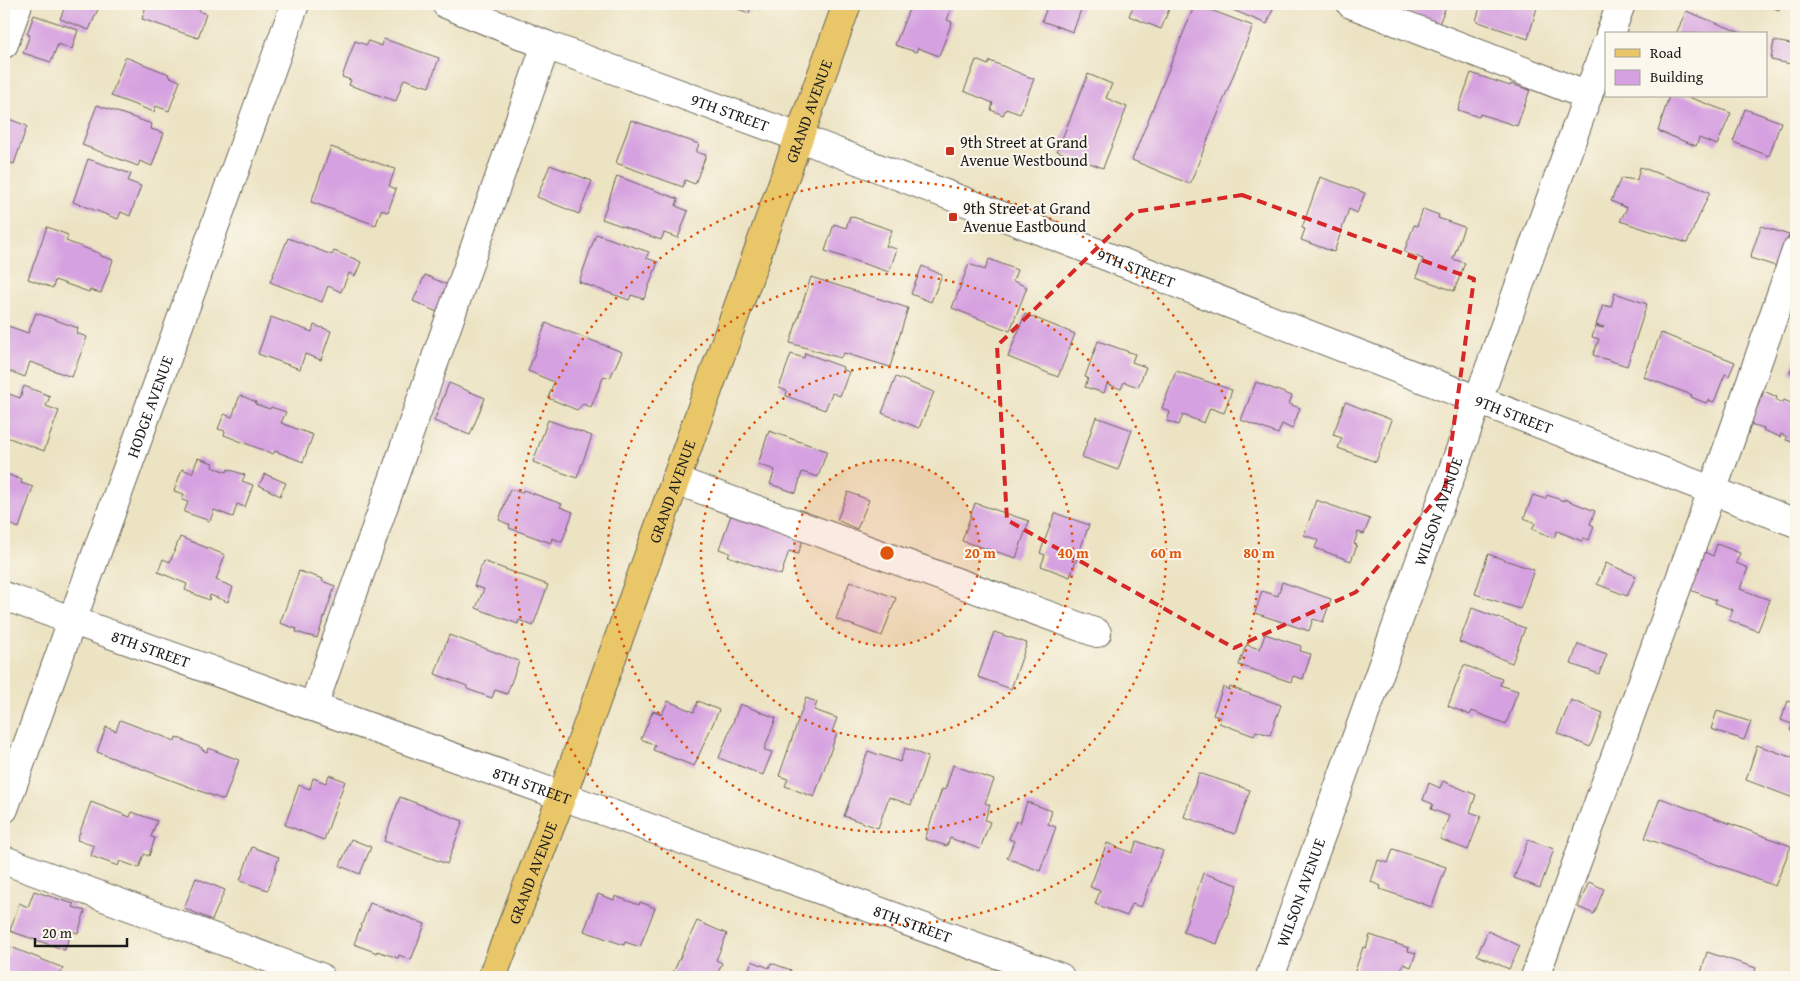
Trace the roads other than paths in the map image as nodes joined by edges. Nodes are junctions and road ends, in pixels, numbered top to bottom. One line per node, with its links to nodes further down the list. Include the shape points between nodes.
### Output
1 (18, 4): 8 (street)
2 (295, 4): 19 (street, HODGE AVENUE)
3 (446, 4): 9 (street, 9TH STREET)
4 (847, 4): 12 (main road, GRAND AVENUE)
5 (1351, 4): 11 (street)
6 (1621, 4): 7 (street)
7 (1611, 32)
8 (4, 44)
9 (546, 45): 12 (street, 9TH STREET); 21 (street)
10 (1605, 48): 11 (street, WILSON AVENUE)
11 (1588, 96): 14 (street, WILSON AVENUE)
12 (798, 137): 14 (street, 9TH STREET); 15 (main road, GRAND AVENUE)
13 (1796, 251): 16 (street)
14 (1479, 399): 16 (street, 9TH STREET); 28 (street, WILSON AVENUE)
15 (675, 480): 20 (street); 22 (main road, GRAND AVENUE)
16 (1712, 490): 17 (street, 9TH STREET); 29 (street)
17 (1796, 523)
18 (4, 596): 19 (street, 8TH STREET)
19 (72, 621): 21 (street, 8TH STREET); 23 (street, HODGE AVENUE)
20 (1097, 633)
21 (313, 707): 22 (street, 8TH STREET)
22 (562, 796): 26 (main road, GRAND AVENUE); 27 (street, 8TH STREET)
23 (4, 809)
24 (4, 860): 25 (street)
25 (320, 977)
26 (492, 977)
27 (1060, 977)
28 (1270, 977)
29 (1535, 977)

